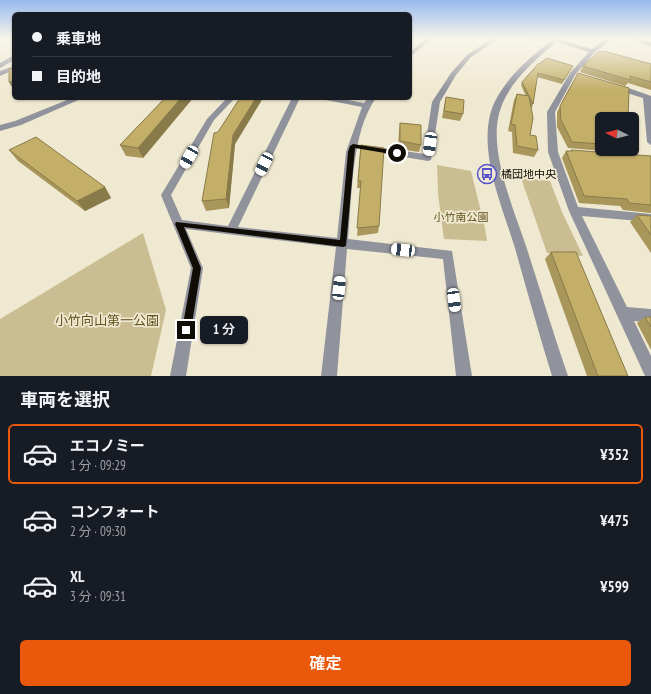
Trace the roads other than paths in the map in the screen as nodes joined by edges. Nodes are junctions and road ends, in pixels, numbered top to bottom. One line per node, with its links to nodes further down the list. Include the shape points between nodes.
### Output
1 (470, 56): 17 (street, via 453,74 436,102 428,158)
2 (538, 56): 29 (street, via 523,69 505,93 494,115 492,148)
3 (594, 56): 18 (street, via 576,75 551,112 557,152)
4 (12, 58): 5 (street)
5 (0, 66)
6 (12, 69): 7 (street)
7 (0, 74)
8 (610, 85): 9 (street)
9 (649, 97): 16 (street)
10 (74, 100): 15 (street)
11 (228, 100): 20 (street, via 211,119 166,195)
12 (295, 100): 21 (street)
13 (348, 100): 14 (street)
14 (369, 102): 17 (street)
15 (0, 128)
16 (651, 142)
17 (353, 146): 22 (street)
18 (574, 212): 19 (street); 23 (street)
19 (651, 218)
20 (179, 224): 21 (street); 26 (street, via 197,268)
21 (231, 230): 22 (street)
22 (343, 244): 27 (street); 28 (street, via 448,255)
23 (623, 313): 24 (street); 25 (street)
24 (651, 316)
25 (651, 372)
26 (178, 376)
27 (329, 376)
28 (464, 376)
29 (560, 376)

